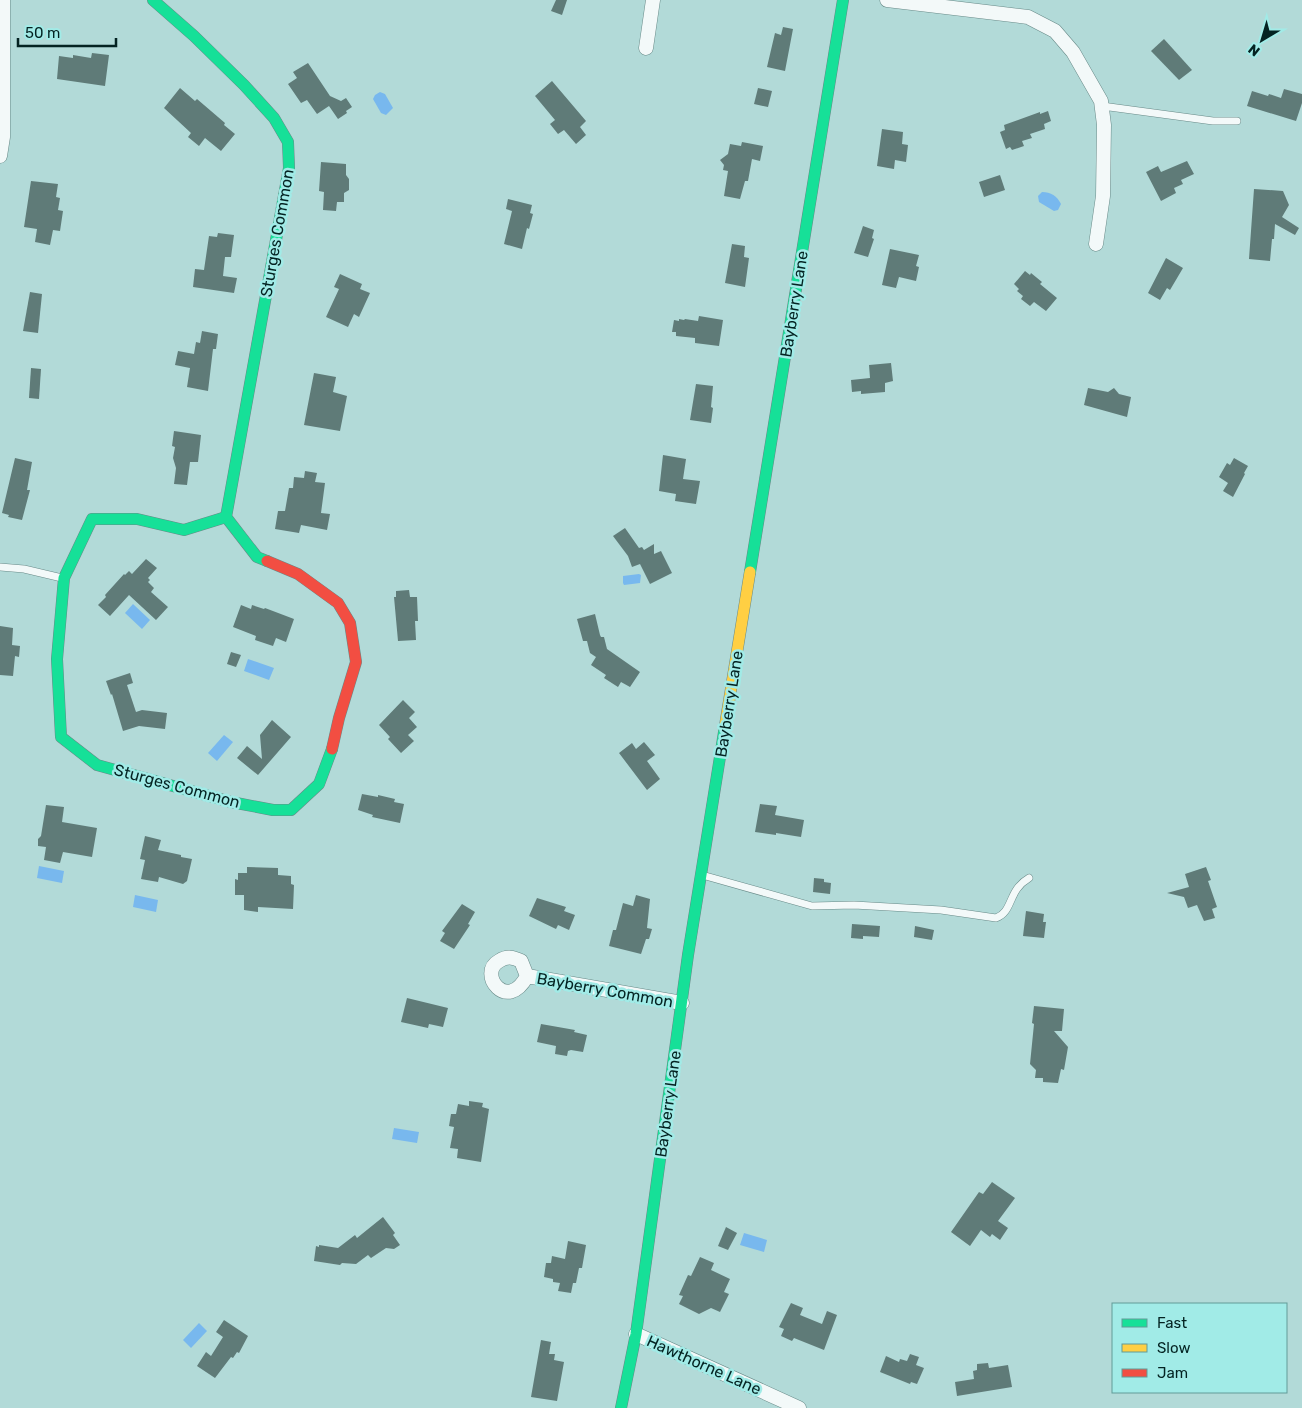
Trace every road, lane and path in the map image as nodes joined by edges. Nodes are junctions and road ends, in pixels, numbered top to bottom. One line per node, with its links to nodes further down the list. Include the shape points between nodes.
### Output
1 (4, 0): 9 (street, via 3,137)
2 (153, 0): 11 (street, Sturges Common, via 244,85 274,118 288,142 289,168)
3 (653, 0): 6 (street)
4 (843, 0): 14 (street, Bayberry Lane)
5 (887, 0): 7 (street, via 1028,16 1055,31 1073,52)
6 (646, 48)
7 (1102, 106): 8 (lane); 10 (street, via 1104,196)
8 (1237, 122)
9 (0, 156)
10 (1096, 244)
11 (226, 517): 13 (street, Sturges Common, via 184,530 137,519 92,520); 13 (street, Sturges Common, via 257,557 298,574 338,603 350,623 356,662 331,753 319,784 292,810 231,802 98,765 60,737 56,660)
12 (0, 567): 13 (lane)
13 (64, 578)
14 (702, 874): 15 (lane, via 812,906 940,910 996,918 1007,911 1013,893); 17 (street, Bayberry Lane)
15 (1029, 878)
16 (528, 976): 17 (street, Bayberry Common)
17 (682, 1003): 18 (street, Bayberry Lane)
18 (636, 1334): 19 (street, Bayberry Lane); 20 (street, Hawthorne Lane)
19 (621, 1408)
20 (799, 1408)

